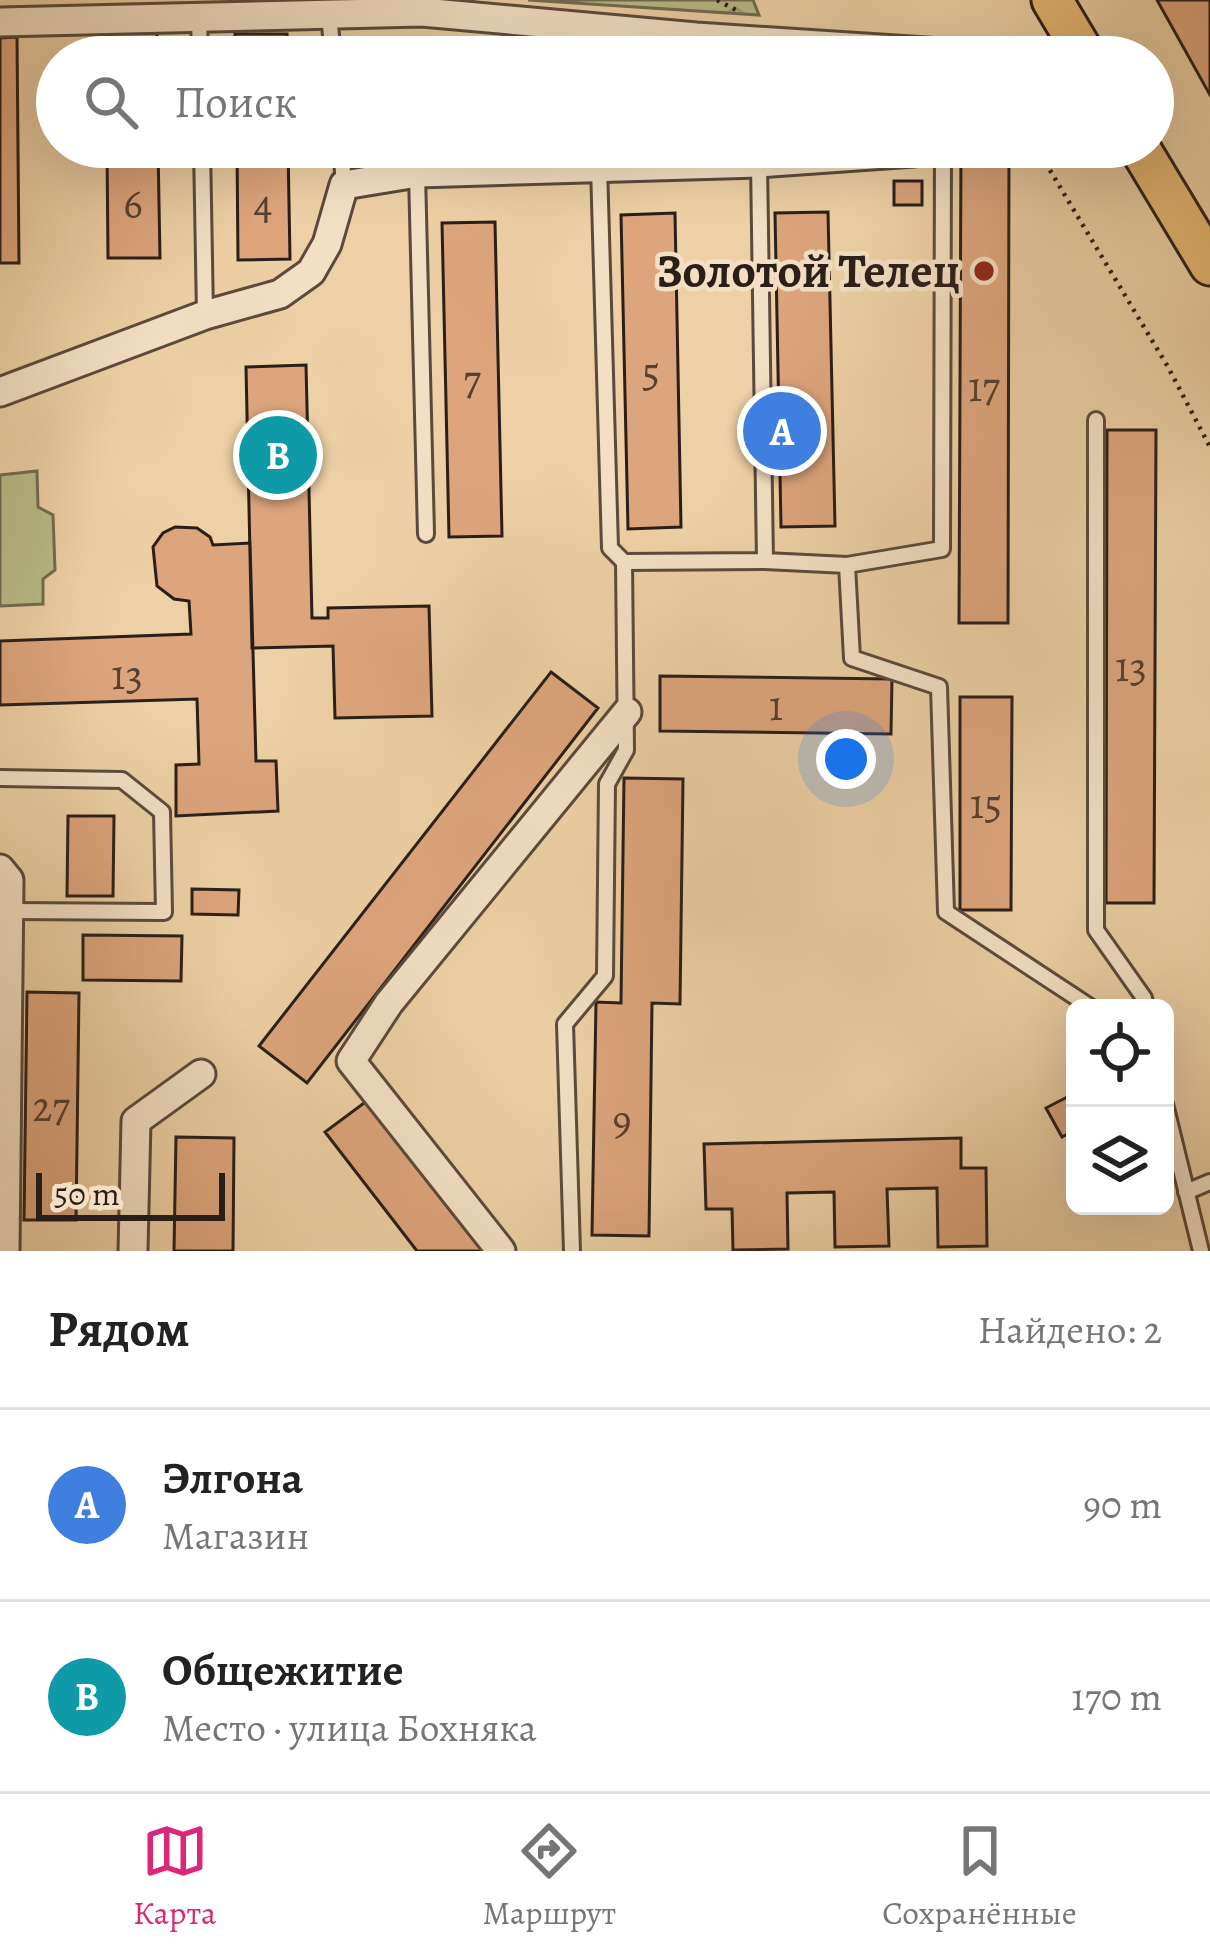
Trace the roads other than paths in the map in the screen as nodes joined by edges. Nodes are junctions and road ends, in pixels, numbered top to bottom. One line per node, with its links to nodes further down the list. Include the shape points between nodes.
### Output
1 (1052, 0): 11 (main road)
2 (384, 6): 5 (street); 10 (street)
3 (285, 8): 5 (street); 6 (street)
4 (159, 9): 6 (street); 7 (street)
5 (329, 14): 9 (lane)
6 (199, 18): 8 (lane)
7 (0, 22)
8 (199, 36)
9 (331, 36)
10 (685, 36)
11 (1068, 36)
12 (202, 168): 22 (lane)
13 (343, 168): 20 (lane)
14 (530, 168): 19 (street)
15 (598, 168): 27 (lane, via 610,548)
16 (759, 168): 26 (lane)
17 (943, 168): 28 (lane, via 942,549)
18 (1152, 168): 21 (main road)
19 (417, 173): 20 (street); 25 (lane)
20 (344, 185): 22 (street, via 311,272 280,294)
21 (1210, 265)
22 (206, 315): 23 (street)
23 (4, 384)
24 (1096, 419): 34 (lane, via 1096,930)
25 (426, 535)
26 (765, 561): 27 (lane); 28 (lane)
27 (624, 562): 29 (lane)
28 (847, 565): 33 (lane, via 852,658 940,687 946,912)
29 (627, 712): 41 (street, via 389,1003 351,1061); 42 (lane, via 626,750 608,784 605,976 565,1024)
30 (0, 778): 32 (lane, via 122,780 162,812 164,912)
31 (0, 869): 32 (street, via 9,880)
32 (9, 910): 39 (street)
33 (1078, 999)
34 (1144, 999)
35 (201, 1074): 40 (street, via 136,1121)
36 (1166, 1107): 38 (lane)
37 (1210, 1182): 38 (lane)
38 (1186, 1192): 43 (lane)
39 (5, 1251)
40 (133, 1251)
41 (501, 1251)
42 (572, 1251)
43 (1201, 1251)

